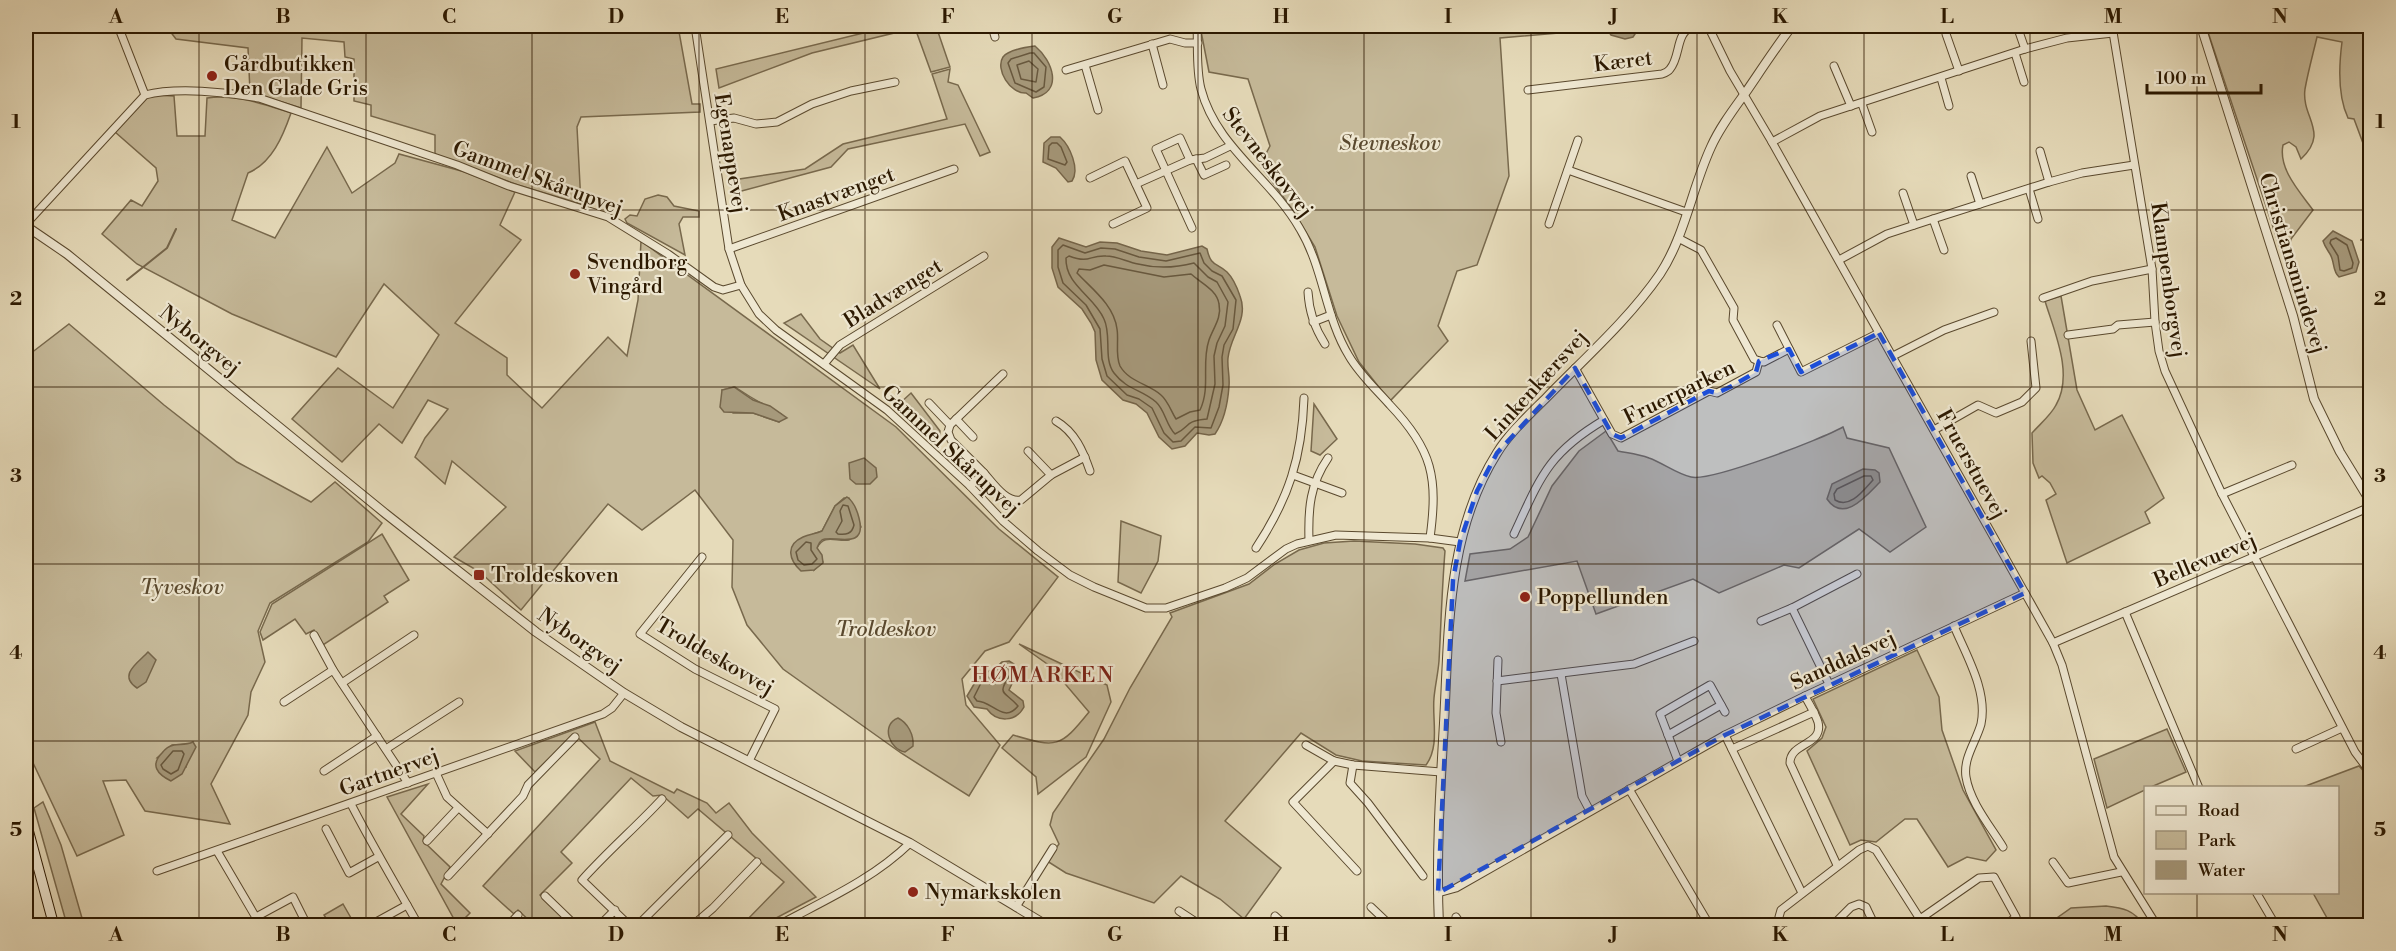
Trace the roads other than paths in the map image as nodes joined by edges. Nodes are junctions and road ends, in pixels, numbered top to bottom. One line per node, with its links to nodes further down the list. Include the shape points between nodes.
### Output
1 (118, 26): 27 (street)
2 (695, 26): 32 (street, Egenappevej)
3 (992, 26): 12 (street)
4 (1197, 26): 13 (street, Stevneskovvej)
5 (1693, 26): 25 (street, Kæret, via 1682,34 1670,69 1662,74)
6 (1708, 26): 26 (street, Fruerstuevej)
7 (1792, 26): 26 (street, Linkenkærsvej)
8 (2017, 26): 15 (street)
9 (2201, 26): 102 (street, Christiansmindevej, via 2293,316 2314,399)
10 (2113, 29): 15 (street); 40 (street, Klampenborgvej)
11 (1946, 34): 20 (street)
12 (995, 37)
13 (1198, 43): 14 (street, via 1170,39); 36 (street, Stevneskovvej, via 1200,86 1206,106)
14 (1152, 44): 17 (street); 24 (street)
15 (2025, 49): 16 (street)
16 (2015, 53): 20 (street); 23 (street)
17 (1086, 65): 19 (street); 31 (street)
18 (1834, 66): 29 (street)
19 (1066, 70)
20 (1959, 71): 21 (street)
21 (1941, 78): 28 (street); 30 (street)
22 (895, 82): 32 (street, via 812,104 777,122 756,124 734,118)
23 (2024, 82)
24 (1163, 85)
25 (1528, 90)
26 (1744, 94): 35 (street, Fruerstuevej); 51 (street, Linkenkærsvej, via 1713,142)
27 (145, 95): 56 (street); 65 (street, Gammel Skårupvej, via 230,93 259,98 608,217 714,287 723,290)
28 (1862, 104): 29 (street); 33 (street)
29 (1851, 106): 35 (street, via 1820,116)
30 (1949, 106)
31 (1098, 110)
32 (710, 121): 60 (street, Egenappevej)
33 (1872, 132)
34 (1578, 140): 42 (street)
35 (1772, 142): 63 (street, Fruerstuevej)
36 (1230, 146): 38 (street, via 1205,158); 69 (street, Stevneskovvej, via 1264,180 1301,230 1317,263)
37 (2040, 151): 46 (street)
38 (1193, 159): 39 (street, via 1203,175); 43 (street); 43 (street, via 1180,138 1156,149)
39 (1226, 165)
40 (2134, 165): 46 (street); 64 (street, Klampenborgvej)
41 (954, 169): 60 (street, Knastvænget)
42 (1568, 170): 51 (street); 55 (street)
43 (1166, 171): 47 (street); 58 (street)
44 (1971, 177): 50 (street)
45 (1090, 178): 47 (street, via 1125,161)
46 (2049, 182): 48 (street)
47 (1136, 184): 54 (street, via 1147,208)
48 (2029, 189): 50 (street); 53 (street)
49 (1903, 193): 57 (street)
50 (1980, 204): 52 (street)
51 (1686, 212): 59 (street, Linkenkærsvej)
52 (1933, 219): 57 (street); 61 (street)
53 (2038, 219)
54 (1113, 224)
55 (1549, 224)
56 (26, 225): 127 (street, Nyborgvej, via 527,625)
57 (1914, 225): 63 (street, via 1887,234)
58 (1192, 228)
59 (1678, 238): 79 (street, via 1701,250 1734,308 1732,320 1754,359); 81 (street, Linkenkærsvej, via 1647,292)
60 (729, 249): 65 (street, Egenappevej)
61 (1944, 250)
62 (984, 256): 80 (street, Bladvænget, via 840,345)
63 (1839, 260): 73 (street, Fruerstuevej)
64 (2152, 269): 67 (street, via 2092,281); 71 (street, Klampenborgvej)
65 (741, 285): 80 (street, Gammel Skårupvej, via 759,314)
66 (1308, 292): 70 (street)
67 (2043, 298)
68 (1994, 312): 78 (street, via 1944,330)
69 (1331, 315): 70 (street); 105 (street, Stevneskovvej, via 1349,356 1418,437 1428,459 1434,504)
70 (1312, 321): 76 (street)
71 (2155, 322): 74 (street); 101 (street, Klampenborgvej, via 2165,371)
72 (1777, 325): 77 (street)
73 (1880, 333): 77 (street, via 1801,372); 78 (street, Fruerstuevej)
74 (2068, 335)
75 (2031, 341): 88 (street, via 2036,388 2022,402 1996,413 1978,405)
76 (1325, 344)
77 (1789, 349): 79 (street, Fruerparken)
78 (1893, 356): 88 (street, Fruerstuevej)
79 (1759, 361): 85 (street, Fruerparken, via 1756,372 1732,386 1717,393 1709,391 1621,438 1612,434)
80 (824, 364): 99 (street, Gammel Skårupvej, via 887,410)
81 (1575, 368): 85 (street, Fruerparken); 107 (street, Linkenkærsvej, via 1518,425 1497,453 1477,491)
82 (1003, 374): 87 (street)
83 (1304, 398): 97 (street, via 1300,450)
84 (930, 403): 87 (street)
85 (1604, 420): 104 (street, via 1569,442 1544,471)
86 (1056, 421): 91 (street, via 1067,428)
87 (953, 422): 89 (street); 95 (street, via 948,432 951,440)
88 (1934, 430): 112 (street, Fruerstuevej)
89 (973, 437)
90 (1028, 451): 96 (street)
91 (1085, 457): 94 (street); 96 (street)
92 (1328, 458): 98 (street)
93 (2292, 465): 101 (street)
94 (1090, 471)
95 (984, 473): 96 (street, via 1009,500 1016,502); 99 (street)
96 (1051, 475)
97 (1293, 475): 98 (street); 108 (street)
98 (1314, 483): 100 (street); 106 (street)
99 (970, 486): 106 (street, Gammel Skårupvej, via 1003,521 1070,575 1146,608 1169,607 1225,588 1248,578 1286,549)
100 (1342, 493)
101 (2222, 494): 110 (street, Klampenborgvej)
102 (2370, 501)
103 (2370, 507): 110 (street, Bellevuevej)
104 (1514, 534)
105 (1430, 538): 106 (street, Gammel Skårupvej, via 1336,535); 107 (street, Gammel Skårupvej)
106 (1309, 540)
107 (1460, 542): 147 (street, Linkenkærsvej, via 1453,580)
108 (1256, 548)
109 (702, 557): 144 (street, Troldeskovvej, via 640,634 695,669 775,709)
110 (2254, 557): 114 (street, Bellevuevej); 132 (street, Klampenborgvej)
111 (1857, 574): 113 (street)
112 (2025, 593): 116 (street, Sanddalsvej); 120 (street, Fruerstuevej)
113 (1792, 608): 115 (street); 126 (street)
114 (2125, 612): 120 (street, Bellevuevej); 151 (street)
115 (1761, 621)
116 (1954, 626): 126 (street, Sanddalsvej); 163 (street, via 1981,701 1981,722 1966,775 1971,793)
117 (314, 635): 122 (street)
118 (414, 635): 125 (street)
119 (1694, 641): 123 (street, via 1634,664)
120 (2053, 643): 172 (street, Fruerstuevej)
121 (1498, 660): 124 (street)
122 (333, 670): 125 (street); 129 (street)
123 (1561, 674): 124 (street); 156 (street, via 1582,796)
124 (1497, 681): 137 (street, via 1496,713)
125 (342, 682): 135 (street)
126 (1829, 684): 128 (street, Sanddalsvej)
127 (624, 693): 144 (street, Nyborgvej); 149 (street, Gartnervej, via 603,714)
128 (1805, 696): 131 (street); 134 (street, Sanddalsvej)
129 (284, 702)
130 (459, 702): 139 (street)
131 (1814, 712): 140 (street); 169 (street, via 1818,734 1794,750 1790,763)
132 (2343, 728): 141 (street); 148 (street, Klampenborgvej)
133 (1668, 735): 133 (street, via 1723,708 1710,685 1660,714); 143 (street)
134 (1725, 735): 140 (street); 143 (street, Sanddalsvej)
135 (377, 736): 139 (street); 146 (street)
136 (575, 736): 159 (street)
137 (1501, 742)
138 (1306, 745): 142 (street)
139 (386, 749): 150 (street)
140 (1732, 749): 176 (street)
141 (2296, 749)
142 (1334, 761): 145 (street); 171 (street, via 1293,802)
143 (1678, 761): 152 (street, Sanddalsvej)
144 (749, 762): 162 (street, Nyborgvej)
145 (1353, 765): 147 (street); 174 (street, via 1350,783)
146 (324, 771)
147 (1441, 772): 175 (street, Linkenkærsvej)
148 (2370, 772)
149 (436, 773): 150 (street, Gartnervej); 155 (street, via 447,797)
150 (408, 783): 154 (street, Gartnervej)
151 (2198, 786)
152 (1629, 789): 156 (street, Sanddalsvej); 207 (street)
153 (663, 799): 182 (street, via 582,880)
154 (351, 804): 165 (street, Gartnervej); 166 (street)
155 (458, 808): 159 (street); 161 (street)
156 (1590, 811): 175 (street, Sanddalsvej, via 1456,888)
157 (26, 822): 190 (main road)
158 (326, 829): 166 (street, via 349,873)
159 (488, 834): 173 (street)
160 (728, 835): 198 (street)
161 (427, 841)
162 (910, 843): 180 (street, Nyborgvej); 200 (street, via 873,874)
163 (2003, 847)
164 (1053, 848): 180 (street)
165 (217, 851): 170 (street, Gartnervej); 186 (street)
166 (378, 857): 179 (street)
167 (757, 862): 199 (street)
168 (2053, 862): 172 (street, via 2068,883)
169 (1837, 865): 176 (street); 189 (street, via 1868,846 1876,850)
170 (158, 871)
171 (1357, 871)
172 (2121, 872): 212 (street, Fruerstuevej)
173 (448, 876)
174 (1423, 876)
175 (1438, 893): 205 (street, Linkenkærsvej)
176 (1802, 893): 208 (street, via 1781,910)
177 (2257, 894): 213 (street)
178 (545, 896): 195 (street)
179 (407, 905): 192 (street, via 376,922); 193 (street)
180 (1016, 907): 201 (street, Nyborgvej)
181 (1371, 907): 204 (street)
182 (615, 910): 196 (street); 197 (street)
183 (1179, 911): 202 (street)
184 (518, 915): 194 (street)
185 (1275, 916): 203 (street)
186 (256, 917): 188 (street, via 293,897); 191 (street)
187 (1456, 917): 206 (street)
188 (305, 921)
189 (1922, 922): 211 (street, via 1979,878 1988,876 1994,877 2016,917)
190 (54, 926)
191 (261, 926)
192 (378, 926)
193 (418, 926)
194 (508, 926)
195 (576, 926)
196 (599, 926)
197 (630, 926)
198 (637, 926)
199 (692, 926)
200 (777, 926)
201 (1048, 926)
202 (1202, 926)
203 (1286, 926)
204 (1391, 926)
205 (1439, 926)
206 (1462, 926)
207 (1710, 926)
208 (1780, 926)
209 (1832, 926): 210 (street, via 1859,904 1866,907)
210 (1875, 926)
211 (2004, 926)
212 (2157, 926)
213 (2276, 926)

